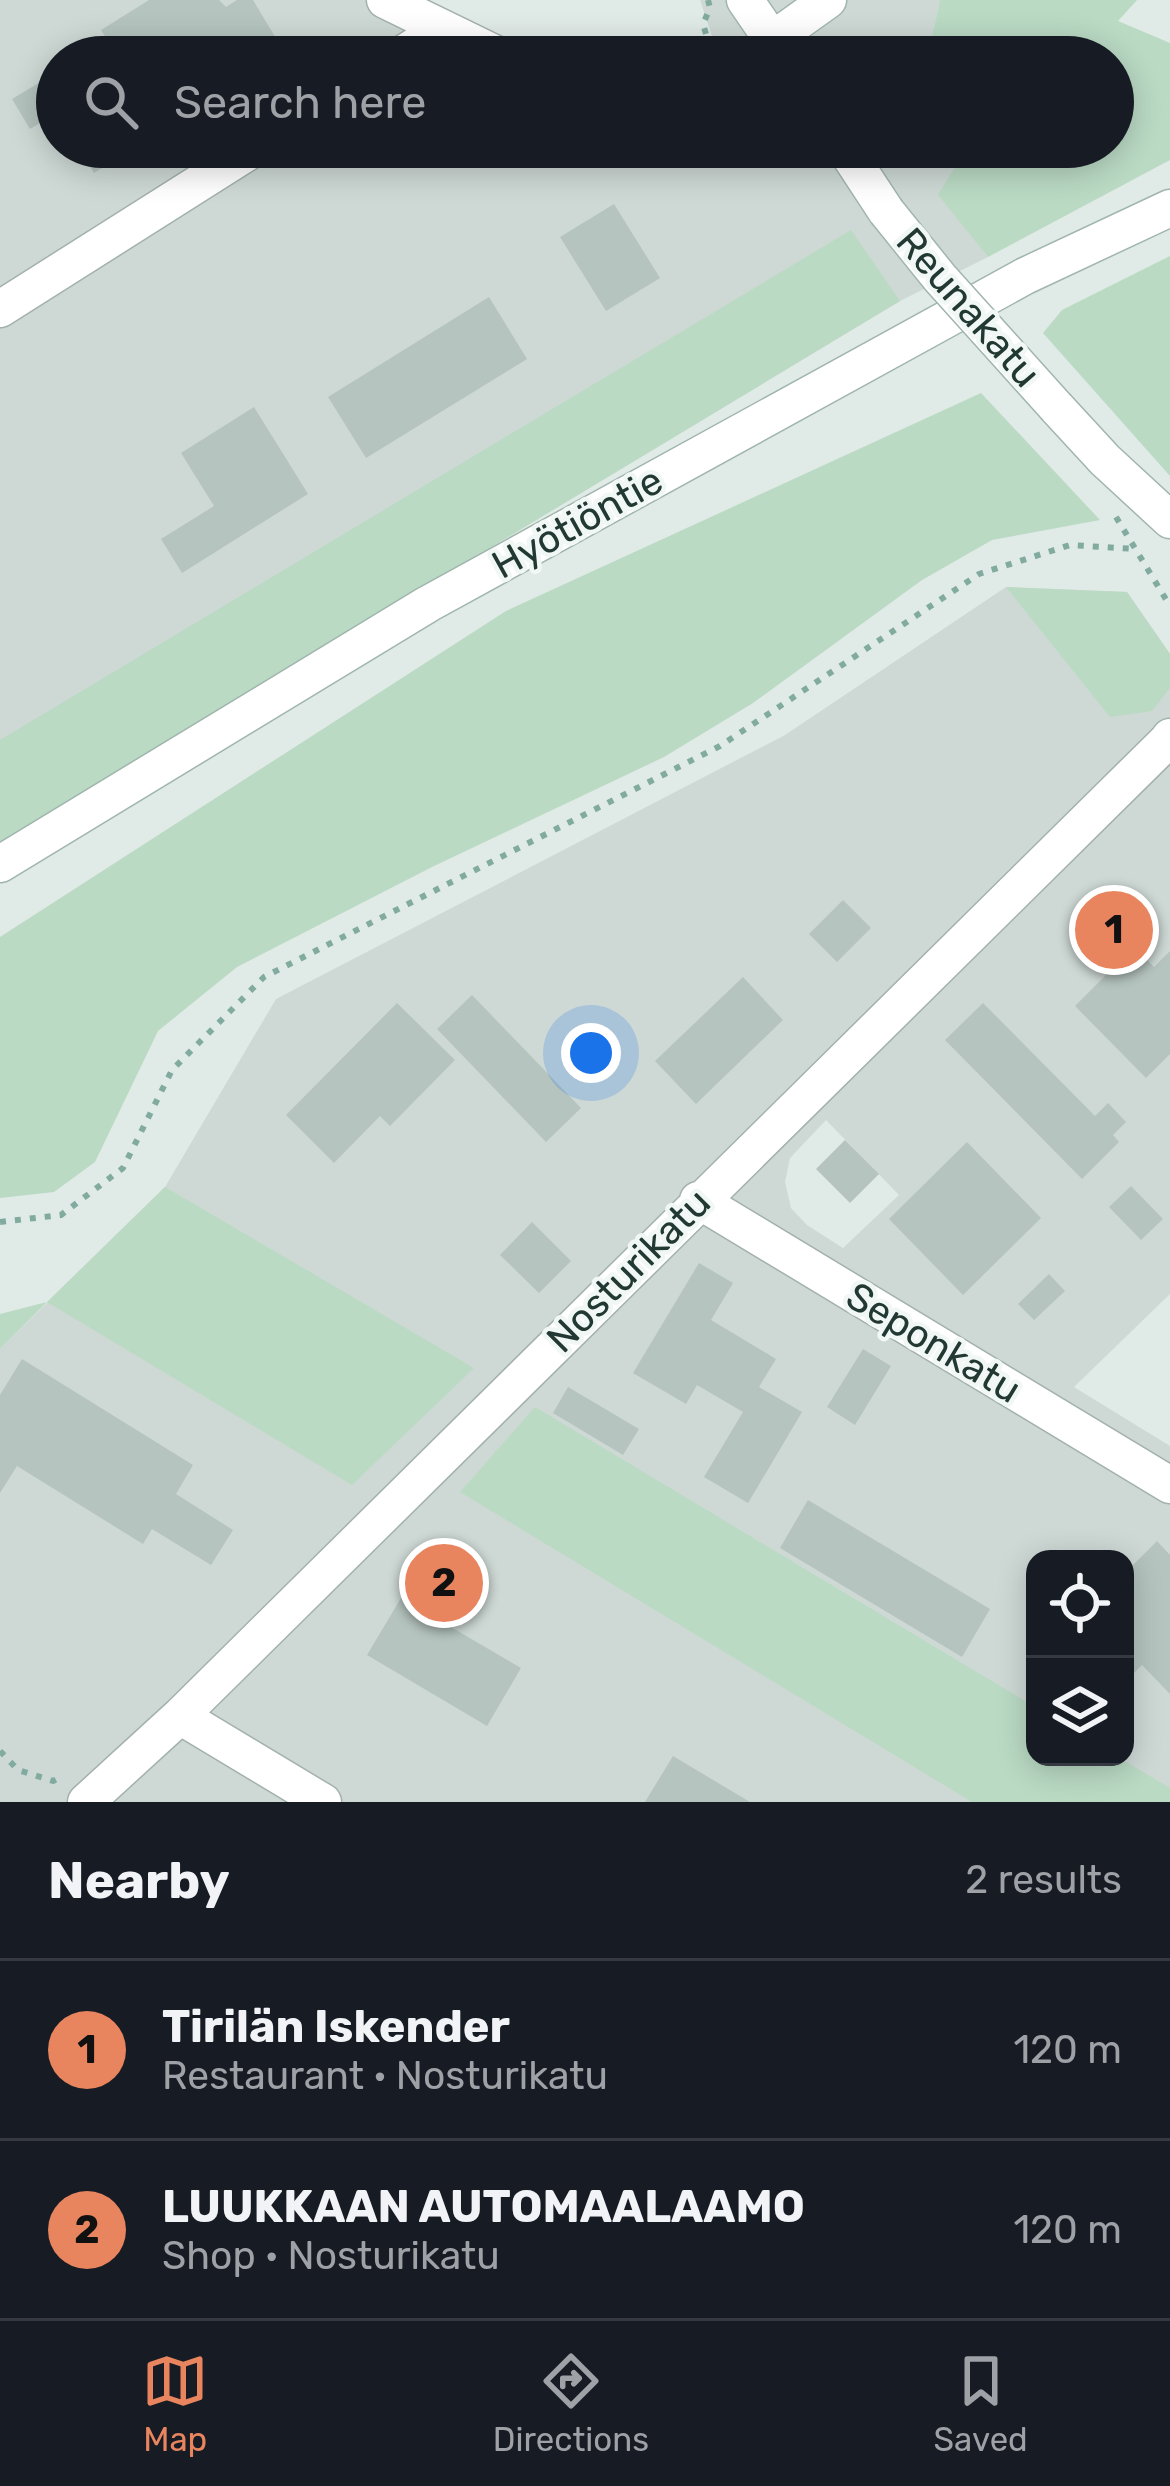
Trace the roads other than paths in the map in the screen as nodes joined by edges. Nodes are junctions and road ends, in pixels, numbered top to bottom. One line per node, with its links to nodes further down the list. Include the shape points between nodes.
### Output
1 (385, 0): 4 (street)
2 (745, 0): 7 (street)
3 (828, 0): 8 (street)
4 (442, 29): 5 (street); 6 (street)
5 (431, 36)
6 (457, 36)
7 (762, 36)
8 (786, 36)
9 (223, 168): 12 (street)
10 (858, 168): 13 (street, Reunakatu, bridge, via 940,278)
11 (1170, 208): 15 (street, Hyötiöntie, via 1025,276 428,604)
12 (0, 309)
13 (1170, 520)
14 (1170, 738): 16 (street, Nosturikatu)
15 (0, 865)
16 (698, 1200): 17 (street, Seponkatu); 18 (street, Nosturikatu)
17 (1170, 1485)
18 (180, 1716): 19 (street, Nosturikatu); 20 (street)
19 (86, 1802)
20 (323, 1802)

